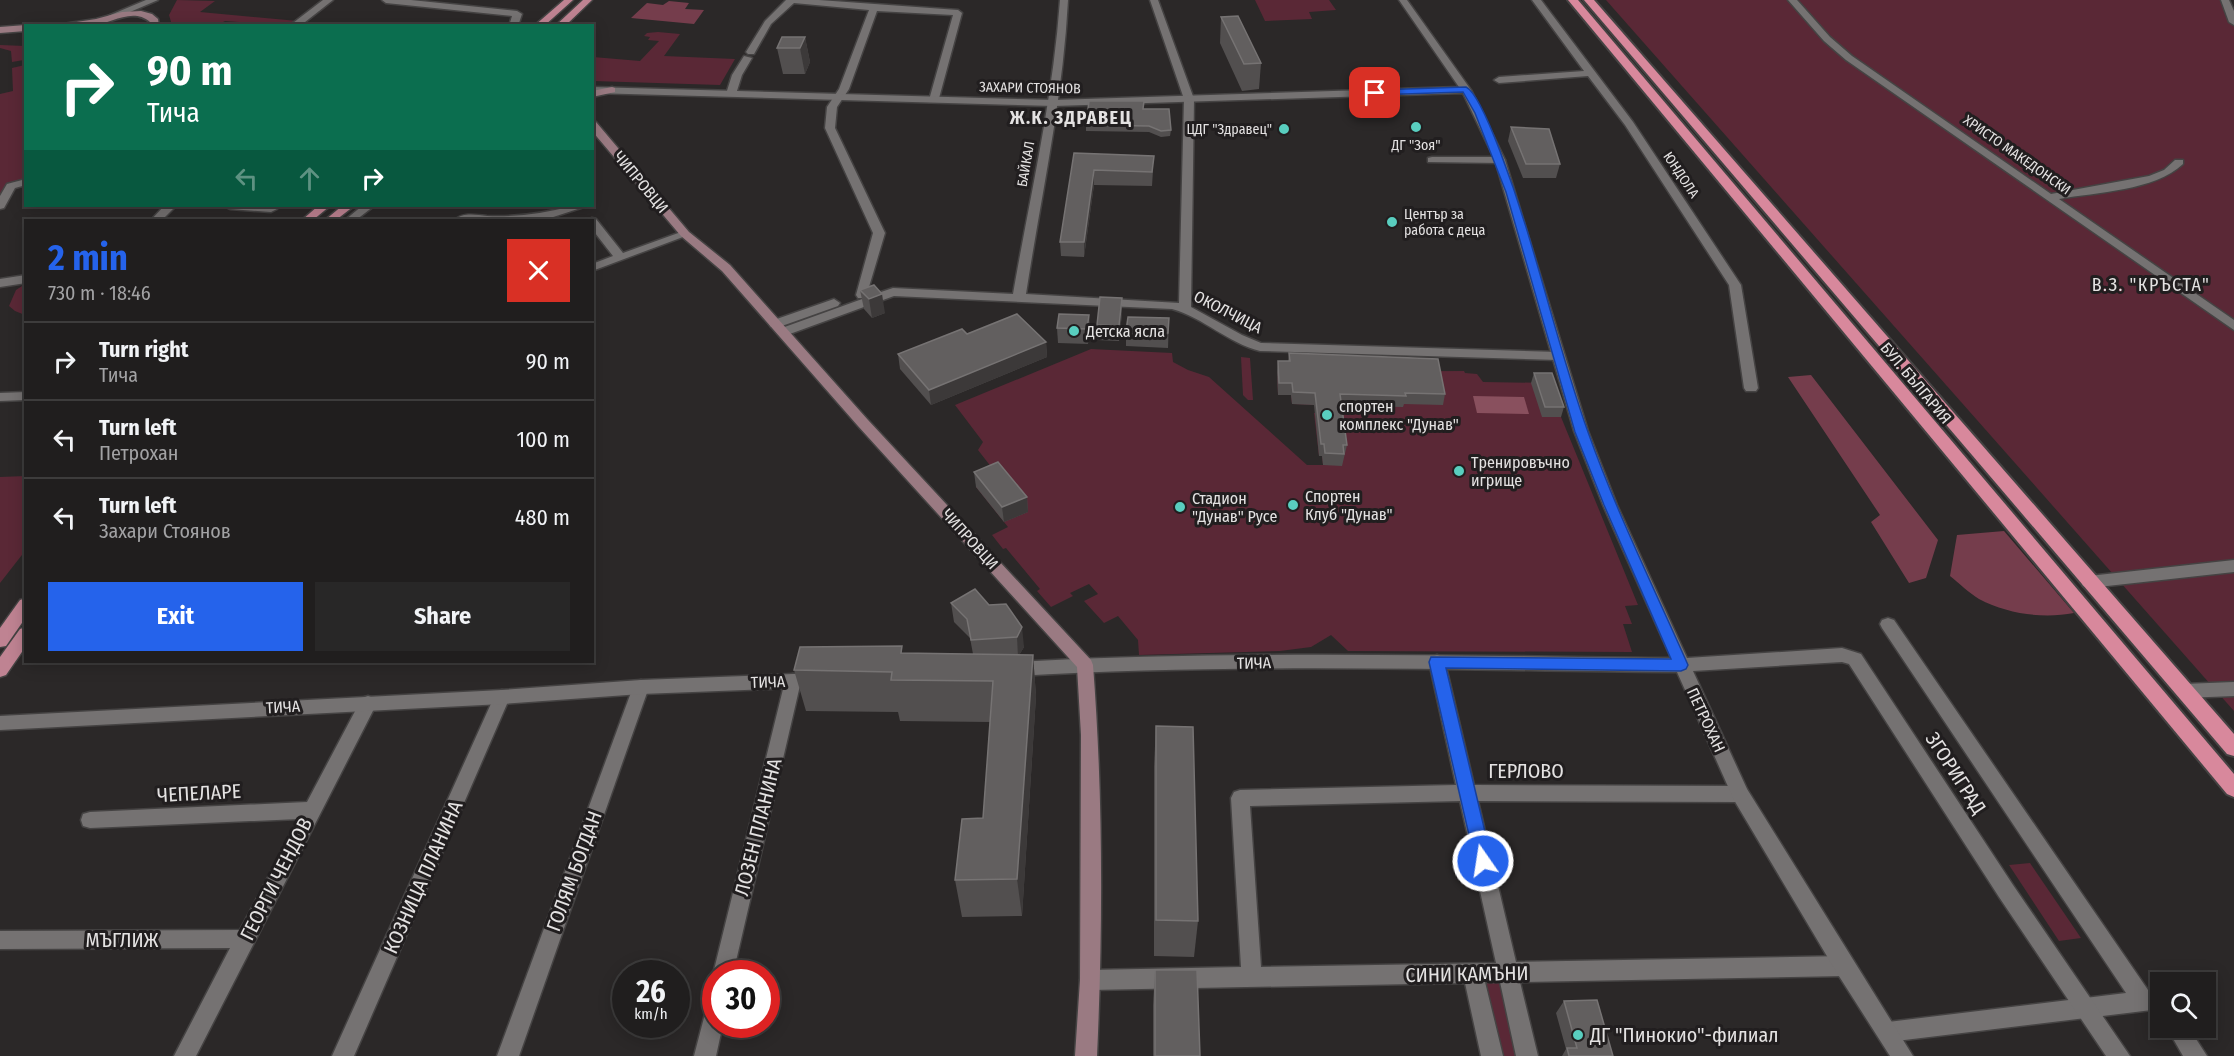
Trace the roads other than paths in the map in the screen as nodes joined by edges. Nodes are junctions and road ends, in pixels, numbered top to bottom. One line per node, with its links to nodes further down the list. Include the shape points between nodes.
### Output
1 (154, 0): 17 (street)
2 (161, 0): 22 (street, via 154,8)
3 (329, 0): 23 (street)
4 (386, 0): 24 (street, via 517,14)
5 (569, 0): 25 (main road)
6 (588, 0): 26 (main road)
7 (792, 0): 16 (street); 35 (street, via 777,9 764,26)
8 (1064, 0): 39 (street, БАЙКАЛ)
9 (1154, 0): 38 (street)
10 (1403, 0): 33 (street, ПЕТРОХАН)
11 (1536, 0): 31 (street, ЮНДОЛА)
12 (1573, 0): 97 (highway, БУЛ. БЪЛГАРИЯ)
13 (1589, 0): 78 (highway, БУЛ. БЪЛГАРИЯ)
14 (1792, 0): 45 (street, ХРИСТО МАКЕДОНСКИ, via 1849,58)
15 (2224, 0): 19 (street)
16 (874, 8): 36 (street); 37 (street, via 958,13)
17 (113, 16): 18 (main road); 22 (main road, via 144,14)
18 (97, 20): 20 (main road); 21 (main road)
19 (2234, 22)
20 (68, 24)
21 (90, 24)
22 (154, 24)
23 (295, 24)
24 (514, 24)
25 (540, 24)
26 (561, 24)
27 (24, 28): 28 (main road)
28 (0, 30)
29 (0, 38): 30 (main road)
30 (24, 39)
31 (1591, 73): 32 (street); 74 (street, ЮНДОЛА, via 1735,285)
32 (1499, 80)
33 (1466, 90): 38 (street, ЗАХАРИ СТОЯНОВ); 42 (street, ПЕТРОХАН)
34 (594, 92): 35 (street, ЗАХАРИ СТОЯНОВ)
35 (731, 94): 36 (street, ЗАХАРИ СТОЯНОВ)
36 (839, 97): 37 (street, ЗАХАРИ СТОЯНОВ); 68 (street, via 832,107 830,128 879,233)
37 (934, 99): 39 (street, ЗАХАРИ СТОЯНОВ)
38 (1189, 99): 39 (street, ЗАХАРИ СТОЯНОВ); 70 (street)
39 (1054, 103): 69 (street, БАЙКАЛ)
40 (594, 126): 62 (main road, ЧИПРОВЦИ)
41 (1432, 160): 42 (street)
42 (1500, 160): 73 (street, ПЕТРОХАН)
43 (2179, 162): 45 (street, via 2152,179)
44 (24, 183): 46 (street, via 11,186)
45 (2051, 197): 71 (street, ХРИСТО МАКЕДОНСКИ)
46 (0, 206)
47 (169, 207): 54 (street)
48 (244, 207): 53 (street)
49 (323, 207): 55 (main road)
50 (347, 207): 56 (main road)
51 (367, 207): 57 (street)
52 (578, 207): 60 (street)
53 (272, 209)
54 (157, 219)
55 (308, 219)
56 (331, 219)
57 (352, 219)
58 (463, 219): 59 (street)
59 (484, 219)
60 (544, 219)
61 (594, 224): 63 (street)
62 (686, 234): 63 (street); 72 (main road, ЧИПРОВЦИ, via 726,268)
63 (621, 258): 64 (street)
64 (594, 267)
65 (24, 279): 66 (street)
66 (0, 283)
67 (893, 292): 68 (street); 69 (street, ОКОЛЧИЦА); 72 (street, ОКОЛЧИЦА)
68 (862, 295): 72 (street)
69 (1019, 297): 70 (street, ОКОЛЧИЦА)
70 (1185, 307): 73 (street, ОКОЛЧИЦА, via 1260,347)
71 (2234, 326)
72 (779, 328): 84 (main road, ЧИПРОВЦИ)
73 (1558, 356): 85 (street, ПЕТРОХАН, via 1572,406 1610,505)
74 (1751, 388)
75 (24, 396): 76 (street)
76 (0, 397)
77 (2234, 566): 78 (street)
78 (2089, 582): 92 (highway, БУЛ. БЪЛГАРИЯ)
79 (24, 607): 82 (main road)
80 (1888, 624): 110 (street)
81 (24, 636): 86 (main road)
82 (0, 641)
83 (1437, 662): 84 (street, ТИЧА); 85 (street, ТИЧА); 98 (street)
84 (1085, 665): 87 (street, ТИЧА); 109 (main road, via 1090,735)
85 (1681, 665): 99 (street, ПЕТРОХАН); 112 (street, ЗГОРИГРАД, via 1842,655 1855,659)
86 (0, 670)
87 (1000, 670)
88 (839, 679): 89 (street, ТИЧА)
89 (793, 681): 90 (street, ТИЧА); 104 (street, ЛОЗЕН ПЛАНИНА)
90 (641, 687): 93 (street, ТИЧА); 118 (street, ГОЛЯМ БОГДАН)
91 (2234, 689): 92 (street)
92 (2184, 691): 96 (highway, БУЛ. БЪЛГАРИЯ)
93 (502, 697): 94 (street, ТИЧА); 117 (street, КОЗНИЦА ПЛАНИНА)
94 (368, 703): 95 (street, ТИЧА); 100 (street, ГЕОРГИ ЧЕНДОВ)
95 (0, 723)
96 (2234, 748)
97 (2234, 788)
98 (1468, 794): 99 (street, ГЕРЛОВО); 107 (street); 108 (street, ГЕРЛОВО, via 1240,798)
99 (1740, 794): 105 (street, ПЕТРОХАН)
100 (311, 810): 101 (street, ЧЕПЕЛАРЕ); 102 (street, ГЕОРГИ ЧЕНДОВ)
101 (90, 820)
102 (244, 939): 103 (street, МЪГЛИЖ); 116 (street, ГЕОРГИ ЧЕНДОВ)
103 (0, 940)
104 (726, 960)
105 (1844, 966): 107 (street, СИНИ КАМЪНИ); 113 (street, ПЕТРОХАН)
106 (1473, 974): 107 (street, СИНИ КАМЪНИ); 108 (street, СИНИ КАМЪНИ); 121 (street)
107 (1509, 974): 122 (street)
108 (1252, 975): 109 (street, СИНИ КАМЪНИ)
109 (1090, 980): 120 (main road)
110 (2150, 999)
111 (2150, 1002): 112 (street)
112 (2086, 1007): 113 (street); 124 (street, ЗГОРИГРАД)
113 (1888, 1032): 123 (street, ПЕТРОХАН)
114 (709, 1038): 119 (street)
115 (2184, 1038): 125 (street)
116 (185, 1056)
117 (343, 1056)
118 (508, 1056)
119 (705, 1056)
120 (1086, 1056)
121 (1492, 1056)
122 (1527, 1056)
123 (1902, 1056)
124 (2119, 1056)
125 (2196, 1056)

